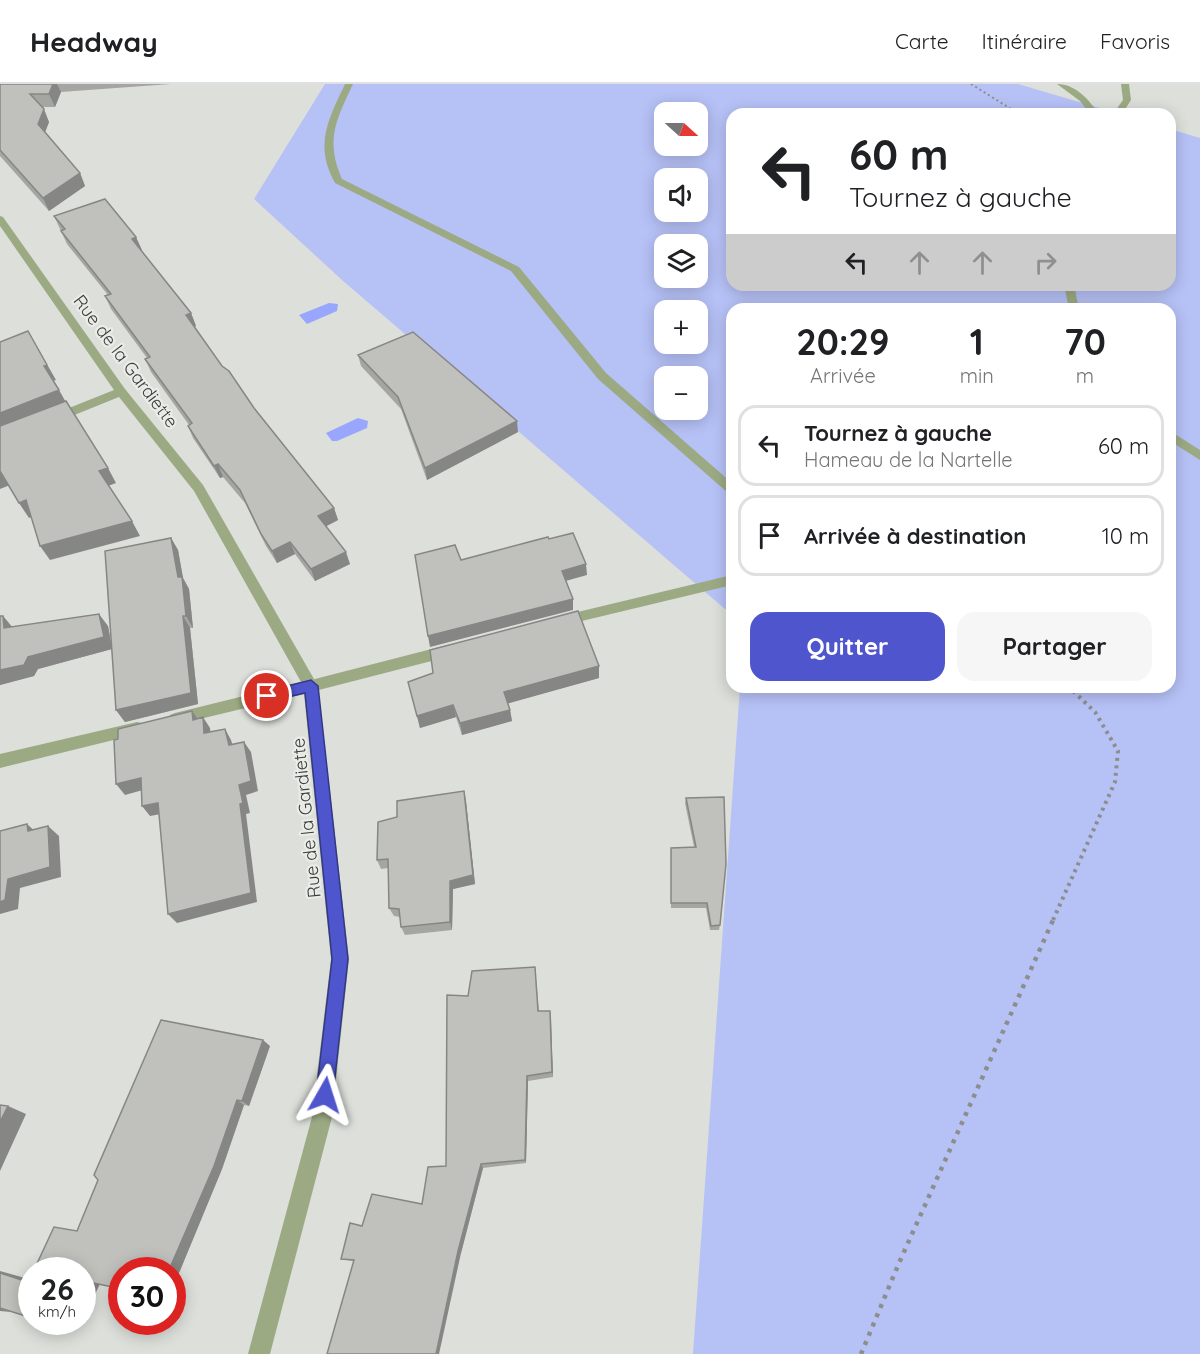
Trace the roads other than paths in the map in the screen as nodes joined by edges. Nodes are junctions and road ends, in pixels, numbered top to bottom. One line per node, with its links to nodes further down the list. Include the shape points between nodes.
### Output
1 (349, 84): 11 (street, via 330,124 329,160 338,181 516,269 602,376)
2 (1061, 84): 4 (street)
3 (1125, 84): 5 (street, via 1128,96)
4 (1090, 108)
5 (1122, 108)
6 (0, 219): 7 (street, Rue de la Gardiette)
7 (121, 392): 8 (street); 15 (street, Rue de la Gardiette, via 199,488)
8 (44, 422)
9 (1176, 439): 10 (street)
10 (1200, 456)
11 (726, 485)
12 (726, 581): 13 (street)
13 (546, 625)
14 (467, 645): 15 (street)
15 (311, 686): 16 (street); 17 (street, Rue de la Gardiette, via 340,959 322,1117)
16 (0, 761)
17 (259, 1354)

